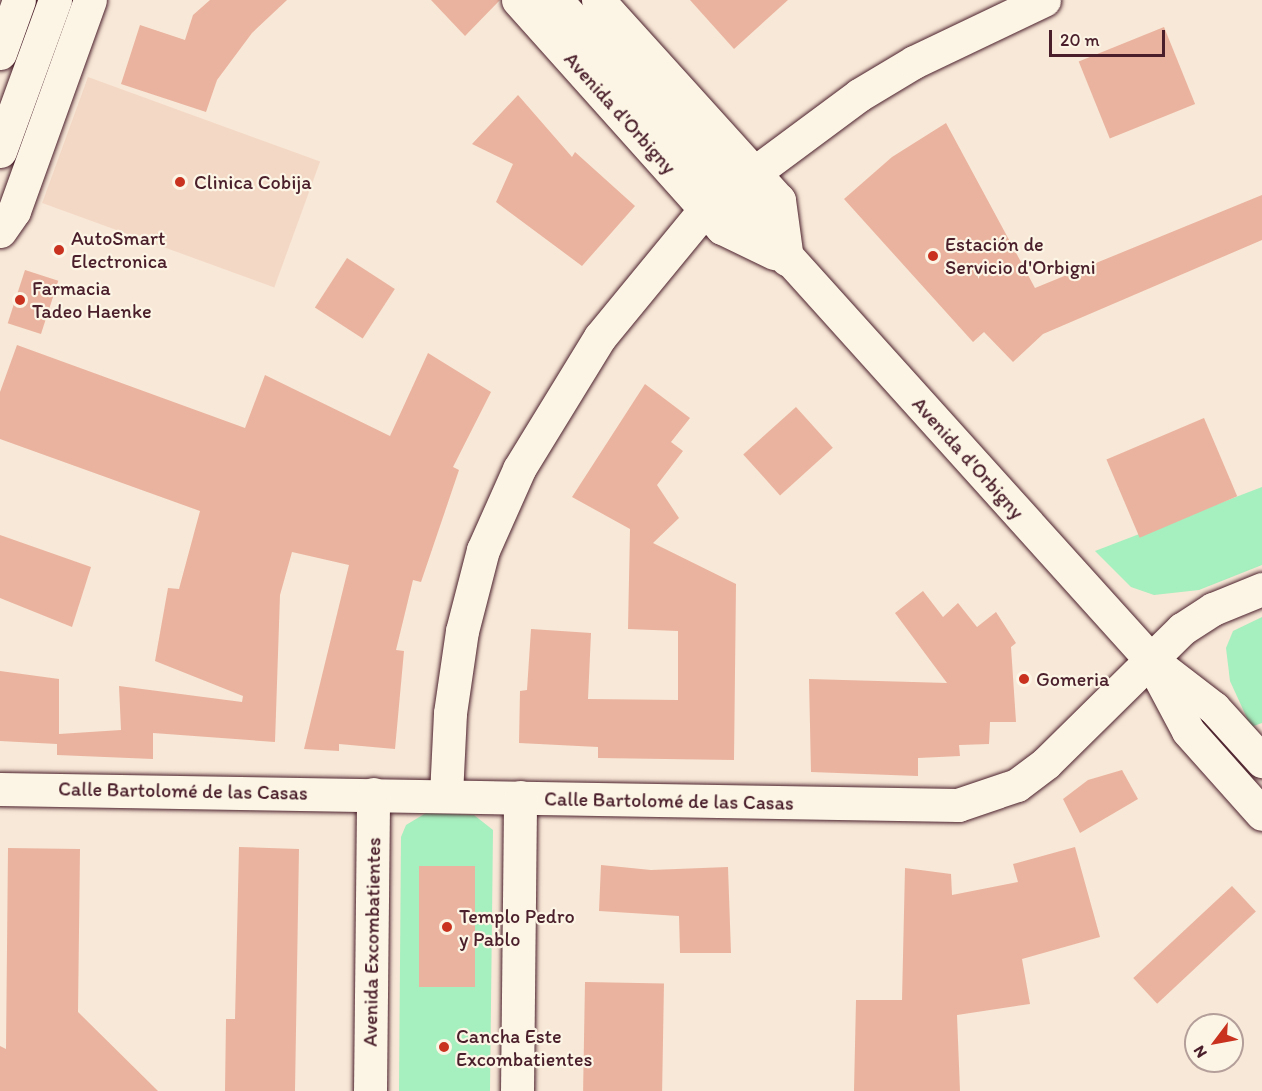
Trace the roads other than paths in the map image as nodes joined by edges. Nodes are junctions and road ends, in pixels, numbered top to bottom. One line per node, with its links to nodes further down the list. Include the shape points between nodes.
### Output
1 (19, 0): 8 (street)
2 (55, 0): 9 (street)
3 (90, 0): 12 (street, via 14,211)
4 (518, 0): 11 (street, Avenida d'Orbigny)
5 (556, 0): 13 (street)
6 (598, 0): 10 (street)
7 (1044, 0): 10 (street, via 914,62 859,95)
8 (0, 53)
9 (0, 151)
10 (754, 173): 13 (street, via 779,200)
11 (706, 208): 13 (street, Avenida d'Orbigny, via 722,228); 19 (street, via 600,337 519,470 483,550 464,623 450,713)
12 (0, 231)
13 (787, 258): 15 (street, Avenida d'Orbigny)
14 (1262, 589): 15 (street, Calle Bartolomé de las Casas, via 1212,609)
15 (1149, 658): 16 (street, Avenida d'Orbigny, via 1214,708); 20 (street, Calle Bartolomé de las Casas, via 1046,764 1008,789 958,805); 21 (street, Avenida d'Orbigny, via 1188,731)
16 (1262, 761)
17 (0, 789): 18 (street, Calle Bartolomé de las Casas)
18 (373, 794): 19 (street, Calle Bartolomé de las Casas); 22 (street, Avenida Excombatientes)
19 (446, 795): 20 (street, Calle Bartolomé de las Casas)
20 (520, 797): 23 (street)
21 (1262, 814)
22 (370, 1091)
23 (517, 1091)

